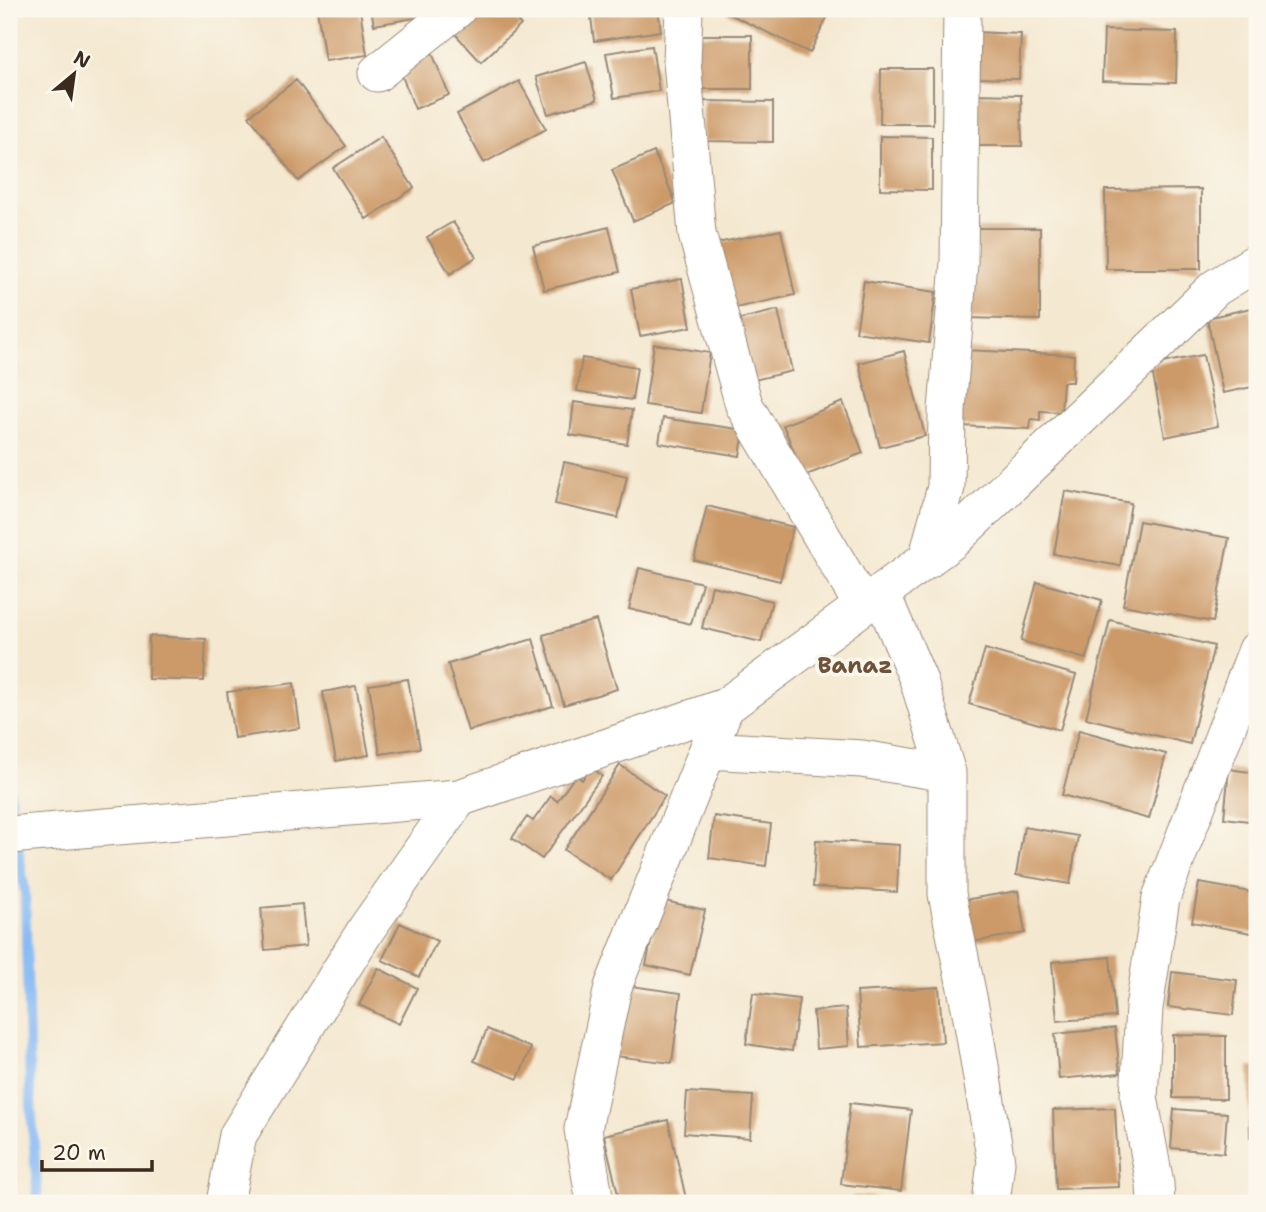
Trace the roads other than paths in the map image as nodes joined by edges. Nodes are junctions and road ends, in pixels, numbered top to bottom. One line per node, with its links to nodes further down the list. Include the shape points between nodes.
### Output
1 (457, 9): 4 (street)
2 (684, 9): 7 (street, via 682,61 697,234 744,405)
3 (962, 9): 6 (street, via 958,263 946,487)
4 (377, 74)
5 (1257, 262): 6 (street, via 1215,288 953,540)
6 (927, 559): 7 (street)
7 (872, 600): 9 (street); 11 (street, via 918,679)
8 (1257, 650): 19 (street, via 1161,898 1144,1008 1139,1097)
9 (725, 707): 10 (street); 12 (street)
10 (708, 750): 11 (street, via 862,759); 16 (street, via 613,987 583,1129)
11 (947, 773): 14 (street, via 947,894)
12 (459, 798): 13 (street); 15 (street, via 367,928 238,1135)
13 (9, 835)
14 (996, 1162): 17 (street); 18 (street)
15 (225, 1203)
16 (595, 1203)
17 (991, 1203)
18 (1015, 1203)
19 (1156, 1203)

